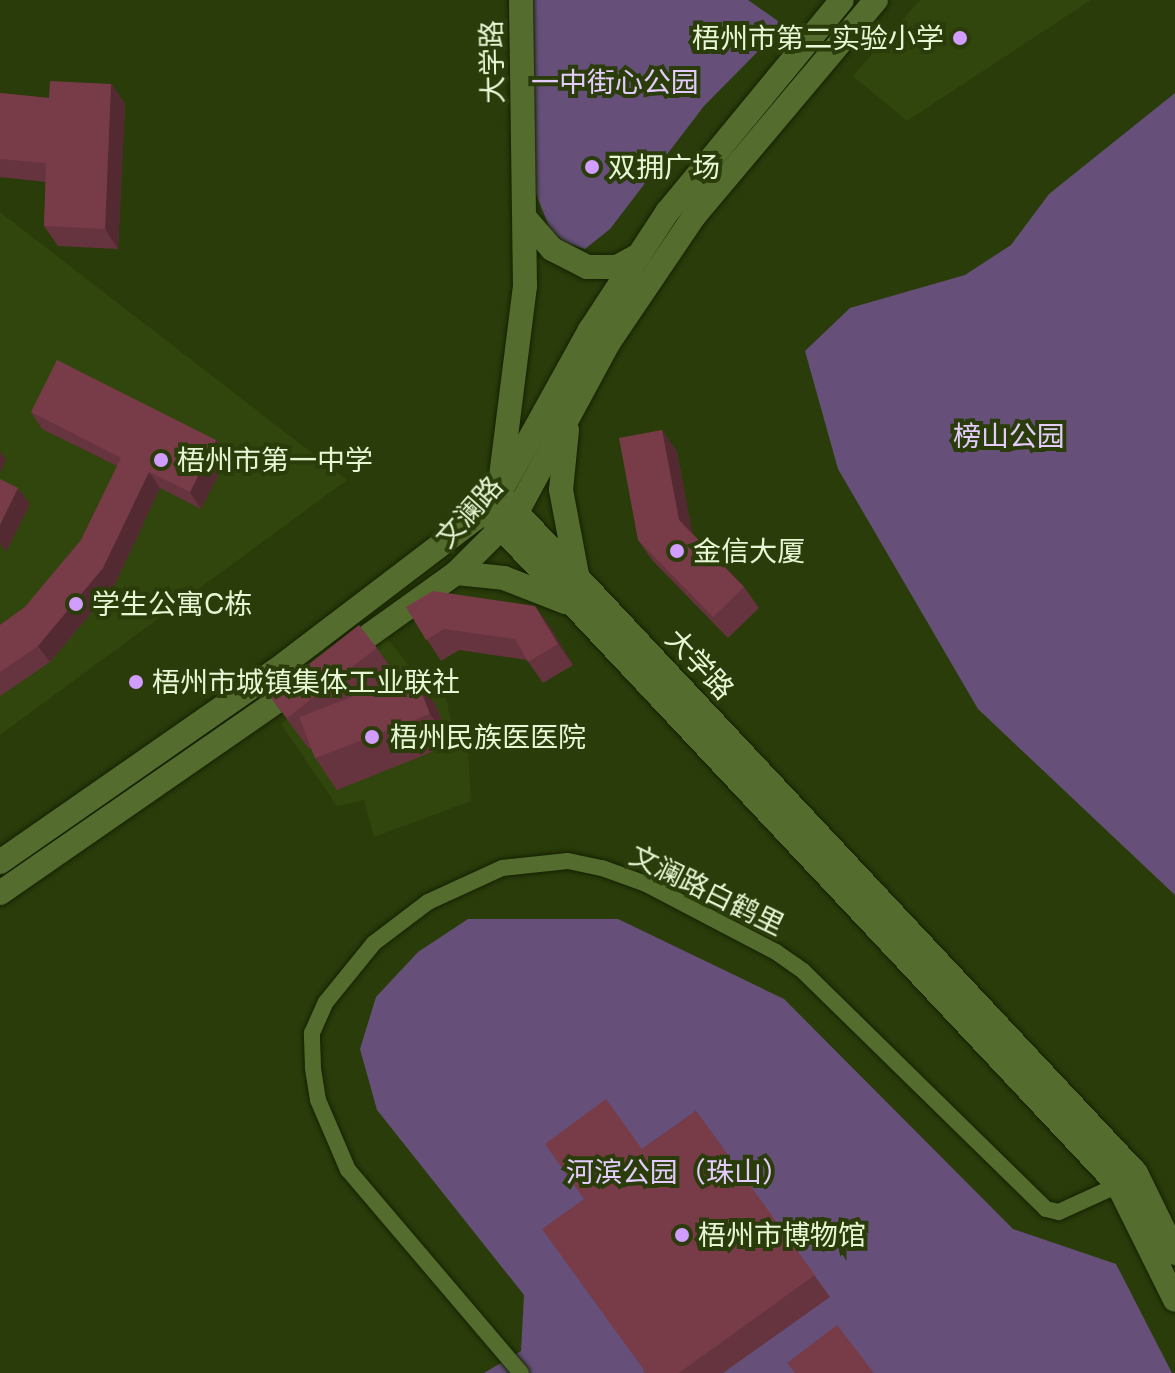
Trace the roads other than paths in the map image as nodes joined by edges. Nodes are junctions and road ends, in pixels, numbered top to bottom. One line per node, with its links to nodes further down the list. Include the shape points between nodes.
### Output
1 (521, 0): 4 (main road, 大学路)
2 (842, 0): 5 (main road, 文澜路, via 668,211)
3 (876, 0): 6 (main road, 文澜路, via 695,215 609,342)
4 (525, 218): 5 (main road, via 552,249 587,267 617,267); 7 (main road, 大学路, via 525,286)
5 (640, 254): 7 (main road, 文澜路)
6 (568, 416): 8 (main road, 文澜路); 10 (main road, via 561,490)
7 (491, 502): 8 (main road, 大学路); 12 (main road, 文澜路, via 275,671)
8 (509, 520): 9 (main road, 文澜路); 10 (main road, 大学路); 11 (main road, 大学路)
9 (456, 573): 11 (main road, via 504,578); 13 (main road, 文澜路)
10 (578, 577): 15 (main road, 大学路, via 1136,1173)
11 (575, 606): 14 (main road, 大学路)
12 (0, 862)
13 (0, 893)
14 (1118, 1185): 16 (main road, 大学路); 17 (street, 文澜路白鹤里, via 1059,1212 1046,1209 803,971 776,952 646,884 602,868 568,861 502,868 428,902 374,943 326,1002 312,1033 313,1067 318,1100 348,1170)
15 (1175, 1253)
16 (1175, 1300)
17 (521, 1373)

